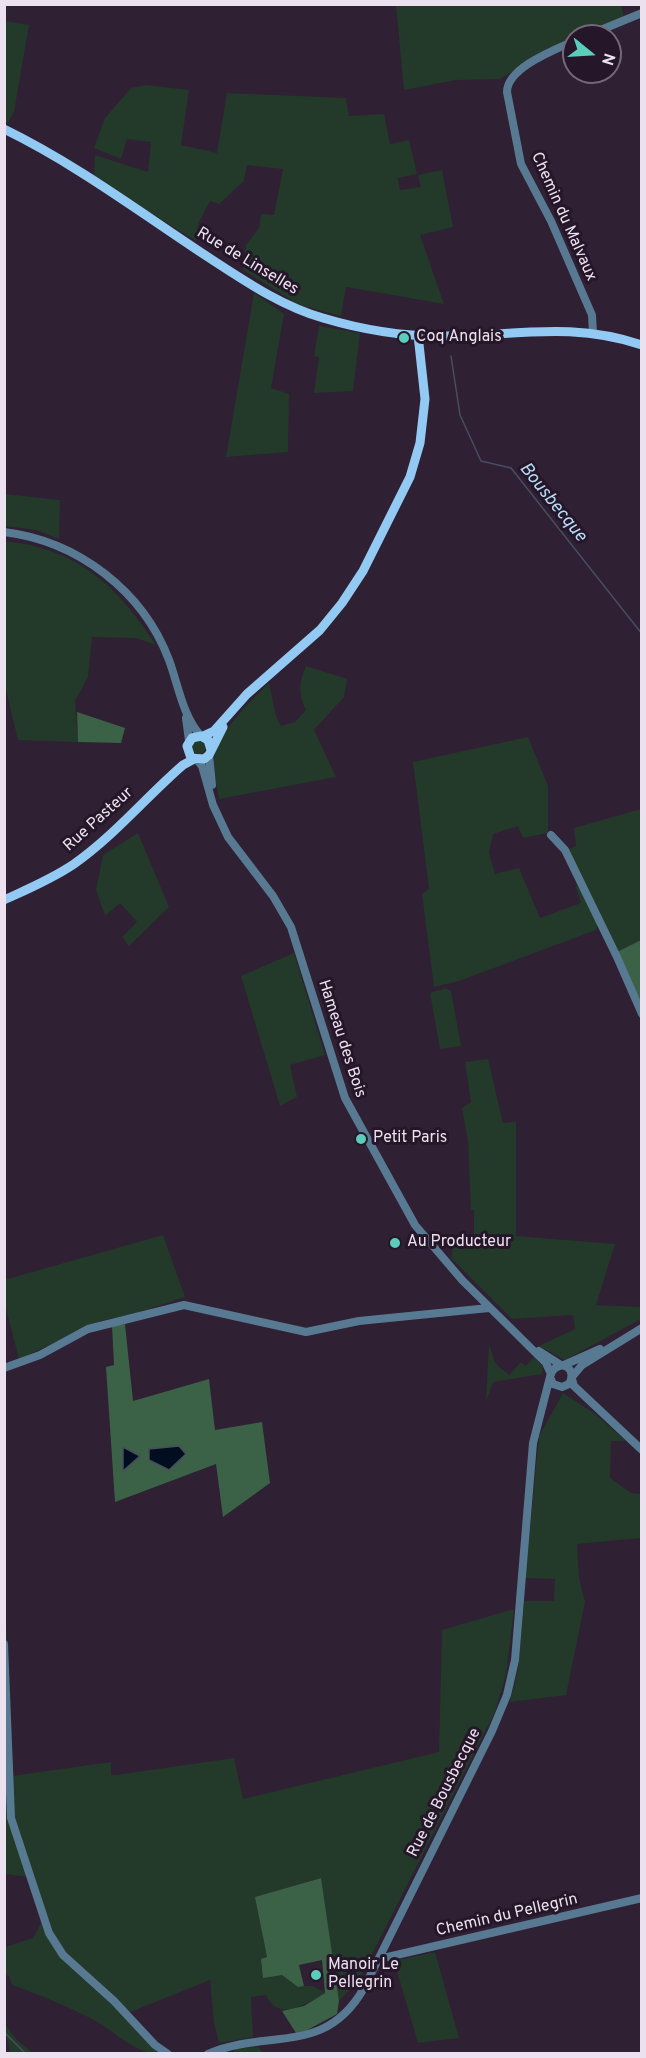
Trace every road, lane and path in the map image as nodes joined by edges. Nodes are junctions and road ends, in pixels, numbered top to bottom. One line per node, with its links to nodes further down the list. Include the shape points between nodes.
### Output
1 (642, 14): 2 (street)
2 (617, 24)
3 (562, 48): 5 (street, Chemin du Malvaux, via 516,73 508,82 507,92 521,164 592,315)
4 (6, 130): 6 (main road, Rue de Linselles, via 51,154 287,305 343,323)
5 (593, 333): 6 (main road, Rue de Linselles, via 540,330); 7 (main road, Rue de Linselles)
6 (422, 335): 10 (main road, via 425,408 418,453 363,571 324,626)
7 (642, 345)
8 (4, 532): 9 (street, via 62,547 92,563 118,584 158,635)
9 (180, 693): 11 (street); 12 (street)
10 (239, 702): 11 (main road, via 214,731); 13 (main road)
11 (202, 736): 12 (main road); 13 (main road, via 209,741)
12 (188, 743): 14 (main road, via 188,753); 15 (main road, Rue Pasteur)
13 (210, 752): 14 (main road); 16 (street, Hameau des Bois, via 208,764)
14 (196, 760): 15 (main road, Rue Pasteur, via 183,765); 16 (street, Hameau des Bois, via 203,768)
15 (150, 795): 18 (main road, Rue Pasteur, via 104,841 75,863)
16 (220, 822): 20 (street, Hameau des Bois, via 291,927 353,1116 418,1230)
17 (551, 835): 19 (street, via 565,850)
18 (4, 900)
19 (642, 1014)
20 (489, 1308): 22 (street, Hameau des Bois); 25 (street, via 359,1321 306,1332 184,1305 88,1329 40,1355)
21 (642, 1328): 23 (street)
22 (522, 1338): 24 (street, Hameau des Bois); 26 (street, Hameau des Bois, via 548,1365)
23 (623, 1338): 24 (street); 27 (street, via 582,1365)
24 (562, 1365): 26 (street, via 553,1369); 27 (street, via 570,1370)
25 (4, 1368)
26 (551, 1375): 28 (street); 30 (street, Rue de Bousbecque)
27 (572, 1378): 28 (street); 29 (street, via 574,1386)
28 (560, 1387): 29 (street); 30 (street, Rue de Bousbecque, via 552,1393)
29 (603, 1414): 31 (street)
30 (537, 1426): 34 (street, Rue de Bousbecque, via 517,1648 507,1695)
31 (642, 1450)
32 (4, 1644): 35 (street, via 12,1822 49,1933 67,1959)
33 (642, 1898): 34 (street, Chemin du Pellegrin)
34 (379, 1959): 36 (street, Rue de Bousbecque, via 356,2001 327,2027 306,2036 234,2045)
35 (168, 2054)
36 (208, 2054)

